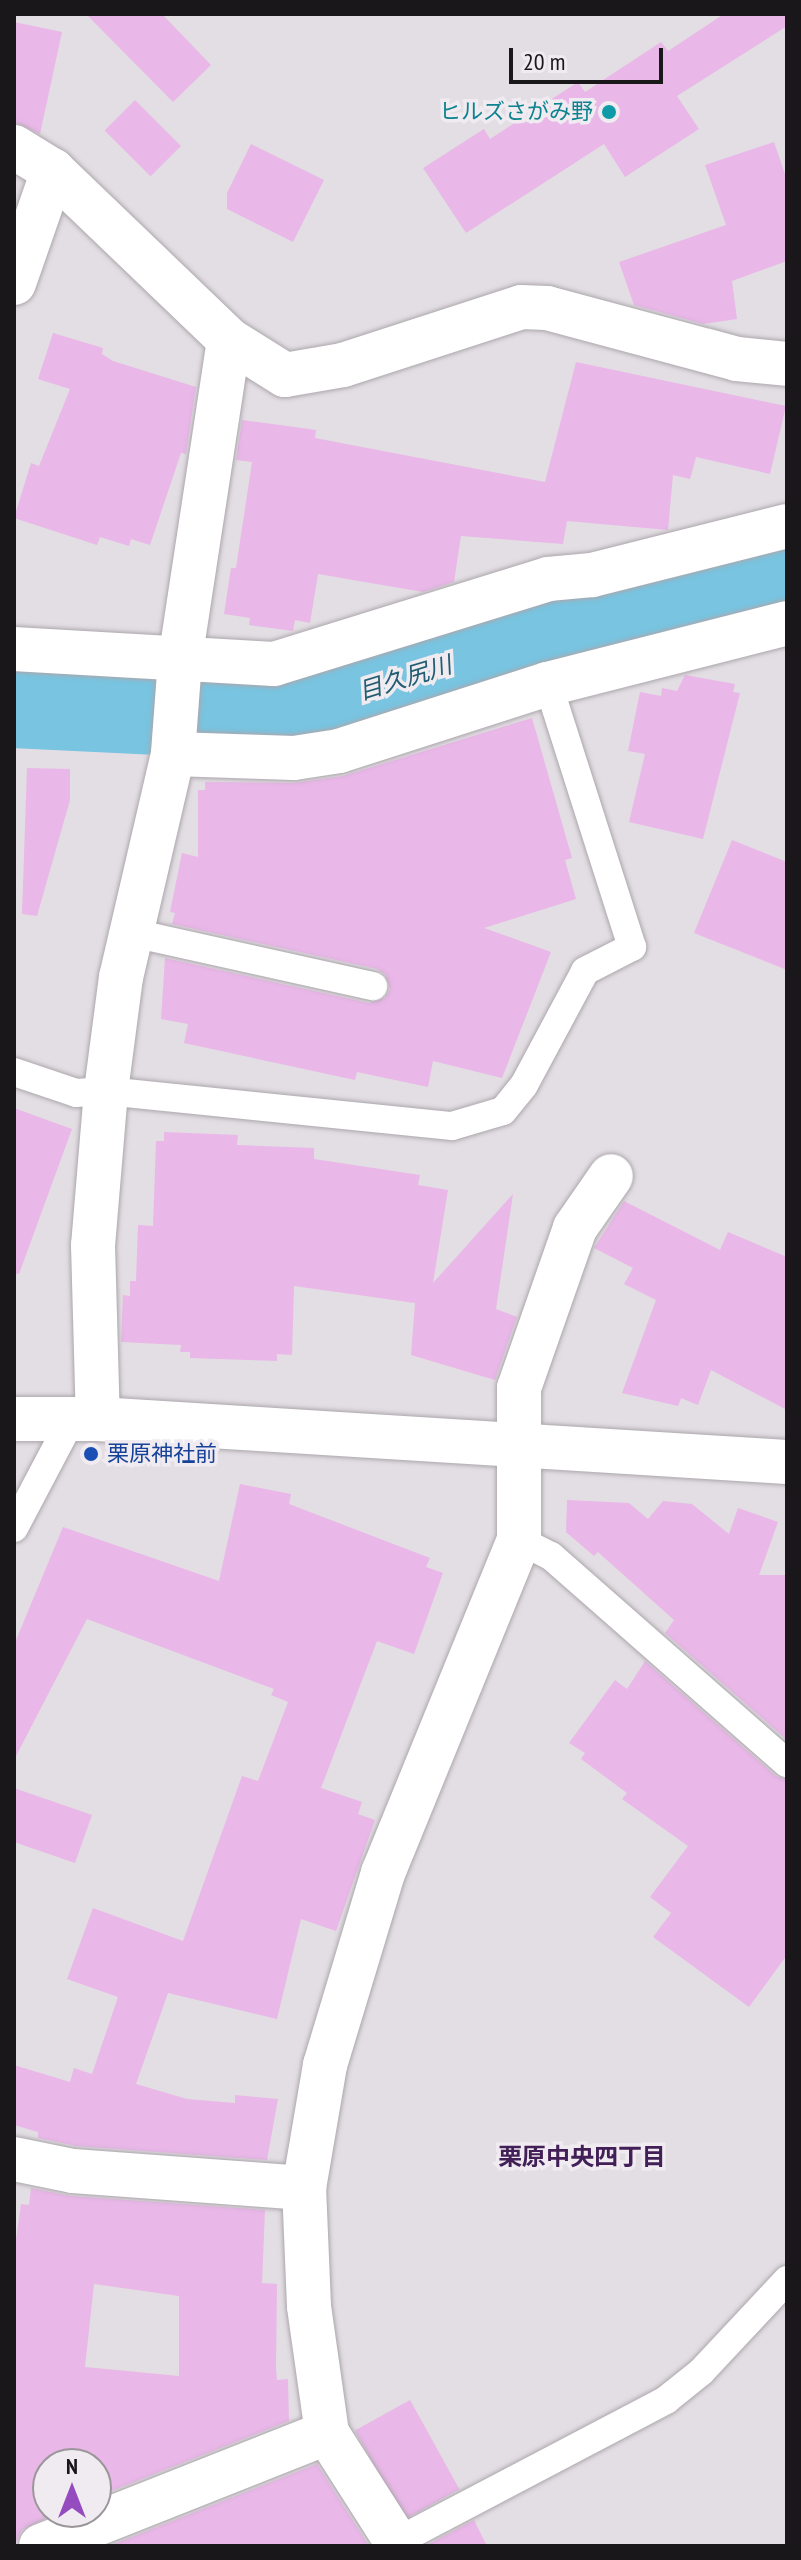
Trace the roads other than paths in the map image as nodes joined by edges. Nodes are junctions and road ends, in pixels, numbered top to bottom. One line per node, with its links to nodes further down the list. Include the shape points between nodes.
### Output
1 (14, 147): 2 (street)
2 (53, 171): 3 (street); 4 (street)
3 (14, 283)
4 (229, 340): 5 (street, via 285,375 343,365 521,307 547,308 737,359); 9 (street)
5 (787, 364)
6 (787, 526): 9 (street, via 592,575 548,579 300,660)
7 (787, 623): 10 (street)
8 (14, 649): 9 (street)
9 (179, 669): 11 (street)
10 (548, 684): 11 (street, via 339,751 294,758); 15 (lane, via 632,947 585,971 524,1085 503,1111 452,1126)
11 (173, 747): 12 (street)
12 (133, 933): 13 (lane); 15 (street, via 121,977)
13 (373, 986)
14 (14, 1072): 15 (lane, via 76,1093)
15 (106, 1091): 18 (street)
16 (611, 1176): 19 (street, via 575,1228 524,1373)
17 (14, 1419): 18 (street)
18 (84, 1420): 19 (street); 21 (lane)
19 (516, 1448): 20 (street); 22 (street)
20 (787, 1462)
21 (14, 1528)
22 (519, 1540): 23 (lane, via 551,1556); 25 (street, via 383,1873 325,2065)
23 (787, 1763)
24 (14, 2159): 25 (street, via 73,2171)
25 (304, 2188): 27 (street, via 309,2306)
26 (787, 2280): 28 (lane, via 701,2372 666,2400)
27 (327, 2433): 28 (street); 29 (street)
28 (398, 2544)
29 (41, 2546)

